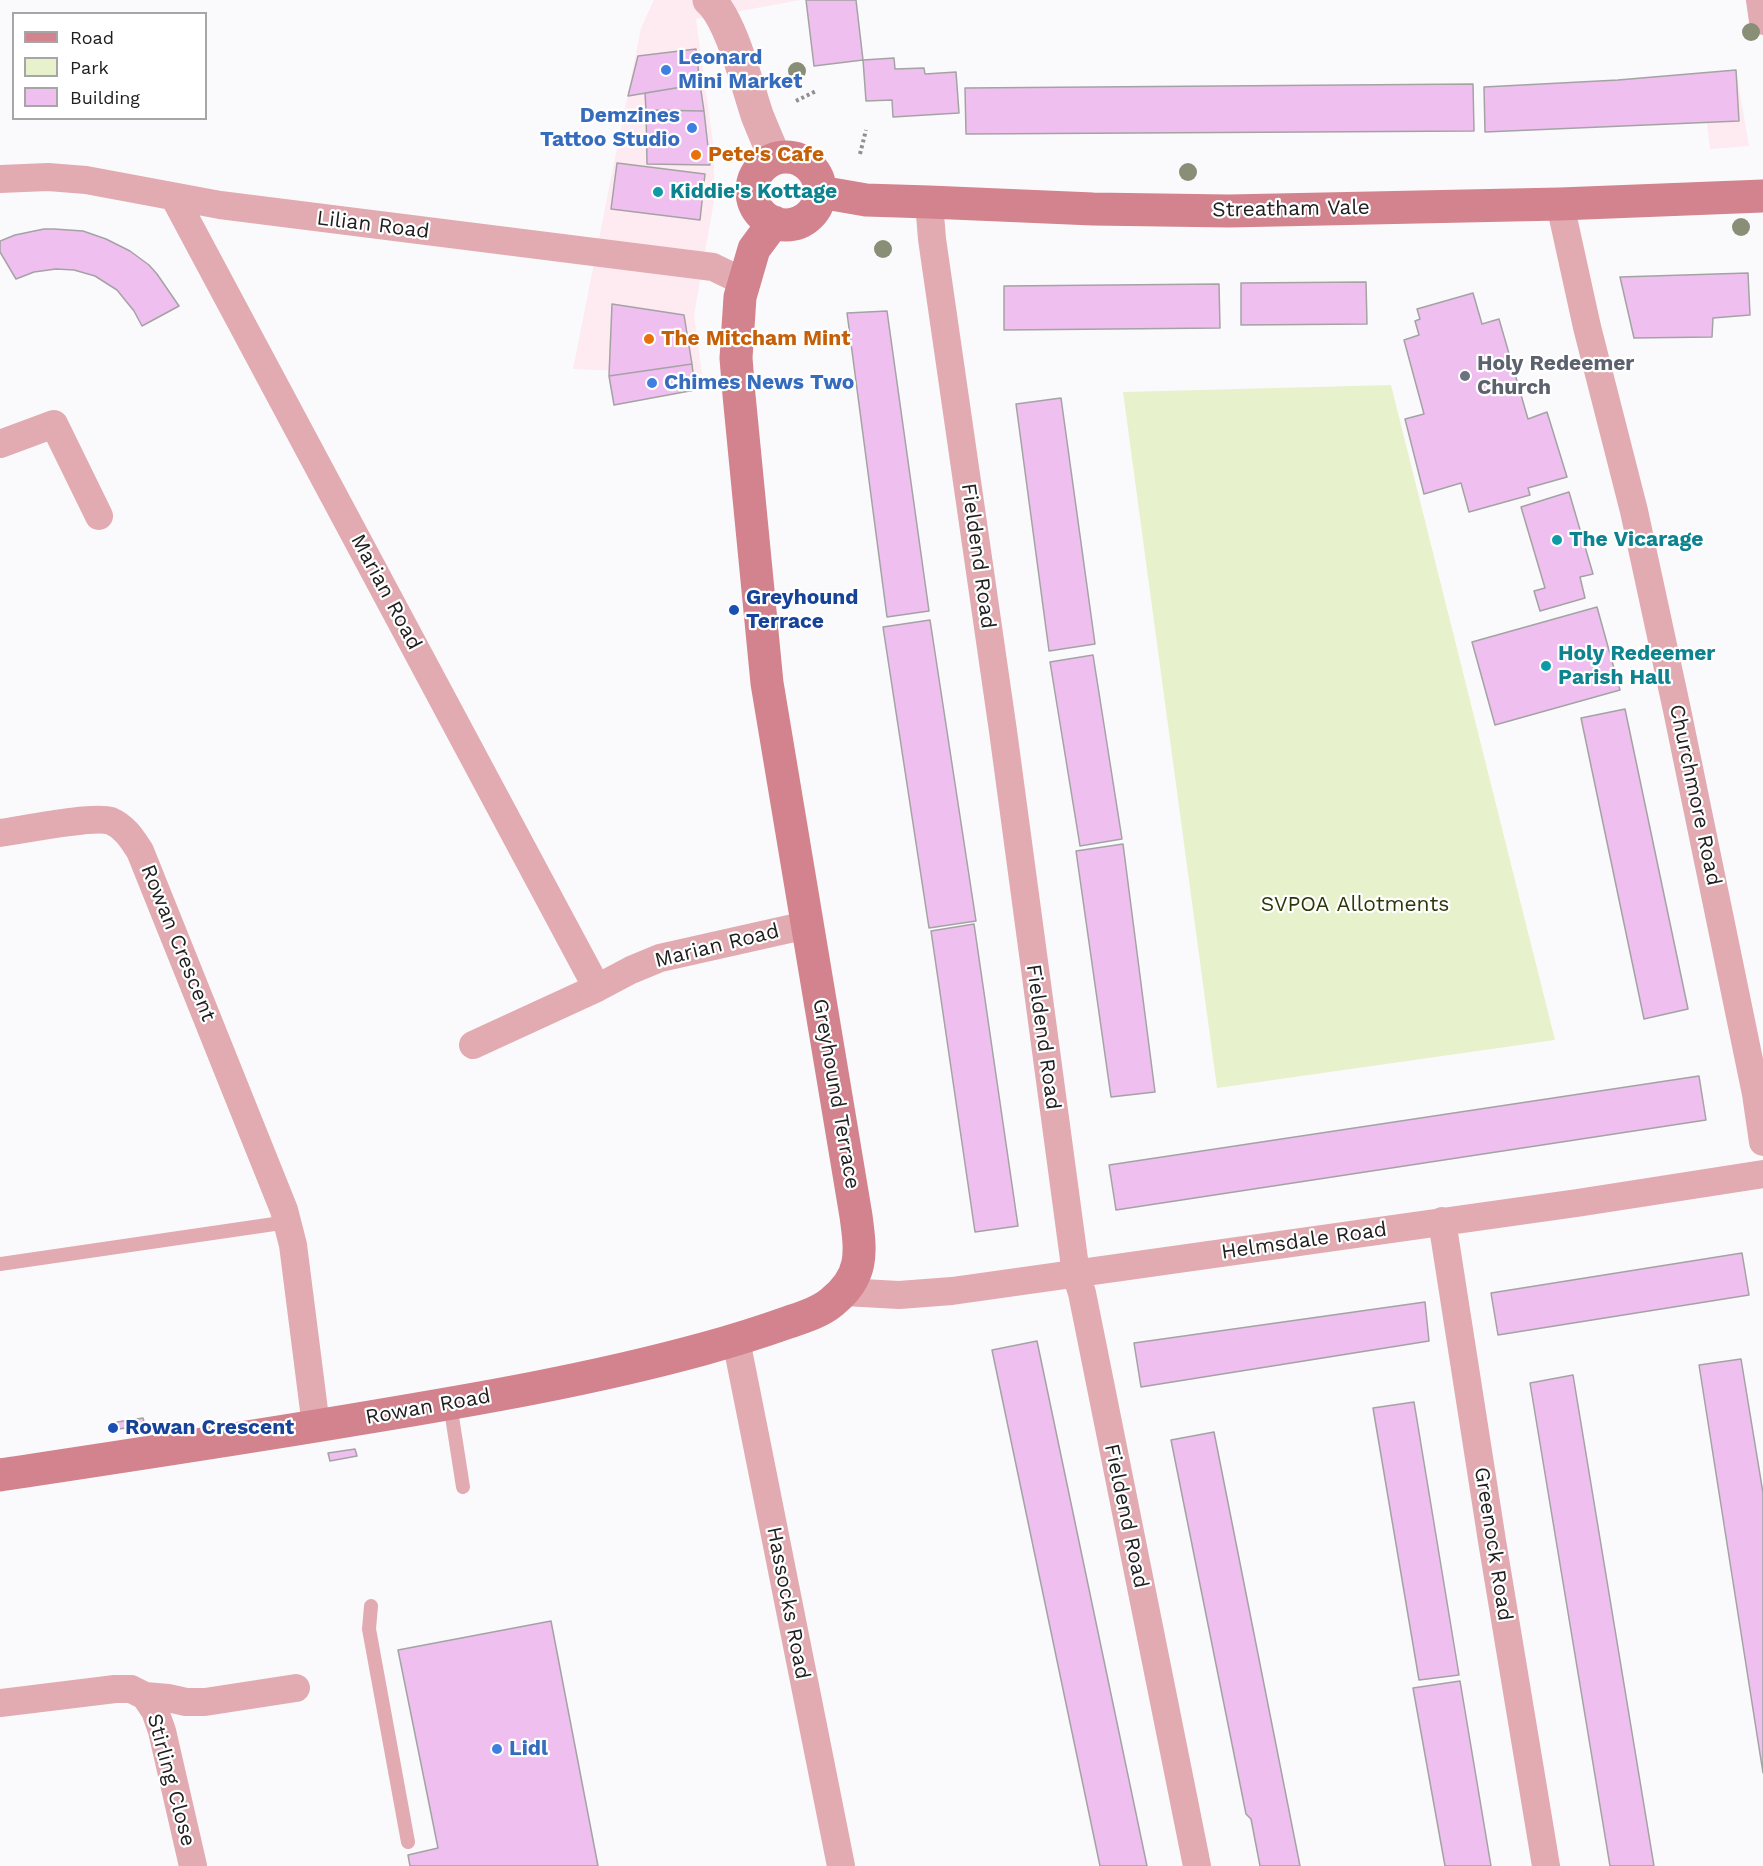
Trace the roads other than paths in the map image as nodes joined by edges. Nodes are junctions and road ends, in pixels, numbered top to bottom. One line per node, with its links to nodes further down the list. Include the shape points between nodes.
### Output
1 (1760, 0): 3 (street)
2 (713, 2): 4 (street, via 725,22)
3 (1763, 21)
4 (775, 158): 6 (main road, via 801,160 811,167); 11 (main road, via 759,171 752,190 758,209)
5 (0, 179): 8 (street, Lilian Road, via 86,180)
6 (820, 192): 9 (main road, Streatham Vale, via 860,200); 11 (main road, via 818,204 800,222)
7 (1763, 196): 10 (main road, Streatham Vale)
8 (174, 197): 12 (street, Lilian Road, via 220,206 713,267); 17 (street, Marian Road)
9 (929, 201): 10 (main road, Streatham Vale, via 1072,209 1229,211); 24 (street, Fieldend Road)
10 (1560, 204): 19 (street, Churchmore Road, via 1639,534 1754,1082)
11 (774, 222): 12 (main road, Greyhound Terrace, via 754,249)
12 (744, 282): 16 (main road, Greyhound Terrace, via 736,358 755,568 770,703)
13 (0, 444): 14 (street, via 54,424)
14 (99, 516)
15 (0, 833): 22 (street, Rowan Crescent, via 99,819 119,826 134,841)
16 (807, 925): 17 (street, Marian Road, via 669,956); 25 (main road, Greyhound Terrace, via 859,1239 859,1266)
17 (597, 988): 18 (street, Marian Road)
18 (473, 1045)
19 (1763, 1142)
20 (1763, 1174): 21 (street, Helmsdale Road)
21 (1442, 1221): 24 (street, Helmsdale Road); 39 (street, Greenock Road)
22 (288, 1222): 23 (lane); 28 (street, Rowan Crescent)
23 (0, 1264)
24 (1076, 1274): 25 (street, Helmsdale Road, via 952,1291 899,1295); 38 (street, Fieldend Road)
25 (843, 1292): 26 (main road, Rowan Road, via 822,1309)
26 (736, 1340): 27 (main road, Rowan Road, via 619,1370); 37 (street, Hassocks Road)
27 (450, 1404): 28 (main road, Rowan Road); 30 (lane)
28 (316, 1426): 29 (main road, Rowan Road)
29 (0, 1475)
30 (464, 1487)
31 (371, 1606): 35 (lane, via 369,1629)
32 (296, 1688): 33 (street, Stirling Close, via 205,1702)
33 (145, 1696): 34 (street, Stirling Close, via 131,1689 116,1689); 36 (street, Stirling Close, via 162,1731)
34 (0, 1703)
35 (408, 1842)
36 (193, 1866)
37 (841, 1866)
38 (1197, 1866)
39 (1546, 1866)

